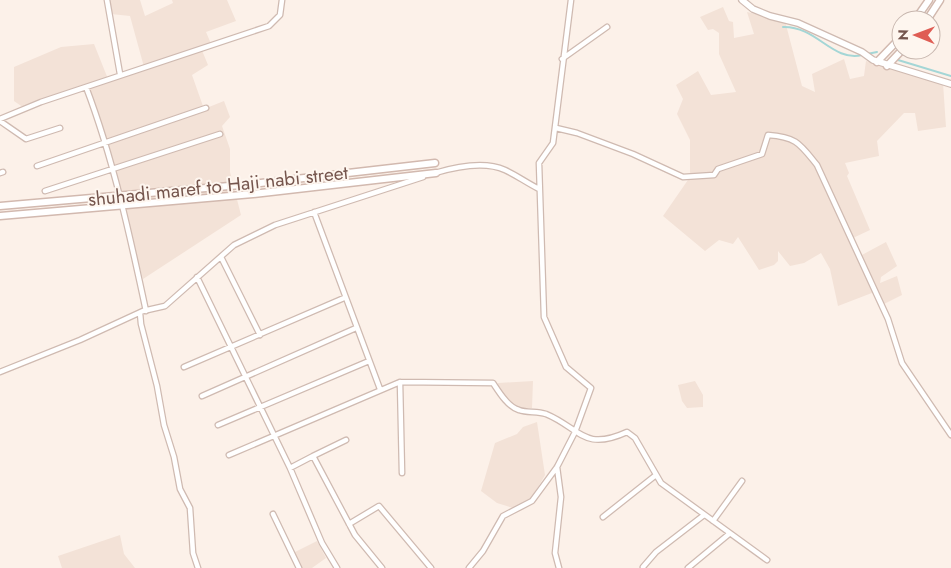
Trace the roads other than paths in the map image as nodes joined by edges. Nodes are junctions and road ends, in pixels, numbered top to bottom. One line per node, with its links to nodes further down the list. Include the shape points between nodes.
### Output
1 (107, 0): 11 (street)
2 (282, 0): 11 (street, via 280,15 269,26)
3 (571, 0): 7 (street)
4 (742, 0): 9 (street, via 753,9 798,23)
5 (608, 27): 7 (street)
6 (891, 47): 9 (main road)
7 (562, 59): 17 (street)
8 (893, 60): 10 (main road)
9 (877, 62): 10 (street)
10 (887, 66): 12 (street)
11 (120, 74): 13 (street)
12 (951, 84)
13 (86, 86): 15 (street); 19 (street)
14 (206, 108): 19 (street)
15 (0, 120): 16 (street, via 26,139)
16 (60, 128)
17 (556, 128): 24 (street, via 553,142 539,163); 48 (street, via 633,154 684,177 714,175 718,169 762,154 768,135 782,136 799,143 816,165 888,319 902,363)
18 (220, 134): 22 (street)
19 (104, 143): 21 (street); 22 (street)
20 (435, 163): 26 (main road, shuhadi maref to Haji nabi street)
21 (37, 166)
22 (111, 170): 25 (street); 26 (street)
23 (436, 173): 24 (street, via 451,168 490,166 504,169); 28 (main road); 29 (street)
24 (539, 189): 47 (street, via 544,317 566,366 591,388)
25 (45, 191)
26 (118, 196): 27 (main road, shuhadi maref to Haji nabi street); 28 (street)
27 (0, 206)
28 (120, 206): 30 (main road); 34 (street)
29 (314, 212): 31 (street, via 267,229 234,245); 33 (street)
30 (0, 216)
31 (221, 257): 32 (street); 36 (street)
32 (197, 277): 34 (street, via 165,306); 37 (street)
33 (344, 298): 35 (street); 36 (street)
34 (143, 312): 40 (street); 66 (street, via 141,324 164,426 180,489 190,508 193,553)
35 (356, 328): 38 (street); 41 (street)
36 (260, 335): 37 (street)
37 (232, 347): 39 (street); 41 (street)
38 (369, 361): 43 (street); 45 (street)
39 (184, 367)
40 (0, 372)
41 (246, 377): 44 (street); 45 (street)
42 (400, 382): 43 (street); 47 (street, via 492,383 519,410 547,415); 55 (street)
43 (380, 389): 49 (street)
44 (202, 396)
45 (260, 407): 46 (street); 49 (street)
46 (218, 425)
47 (574, 432): 53 (street); 56 (street, via 590,439 611,439 627,432 635,438)
48 (951, 434)
49 (274, 437): 51 (street); 54 (street)
50 (346, 440): 52 (street)
51 (229, 455)
52 (314, 456): 54 (street); 62 (street)
53 (556, 467): 71 (street, via 532,501 503,516); 72 (street, via 562,498 555,553)
54 (290, 468): 68 (street, via 322,542)
55 (402, 473)
56 (656, 476): 59 (street); 60 (street)
57 (742, 481): 61 (street)
58 (273, 514): 67 (street)
59 (704, 515): 61 (street); 65 (street)
60 (602, 517)
61 (714, 521): 63 (street)
62 (349, 524): 69 (street); 70 (street, via 379,506)
63 (729, 534): 64 (street); 73 (street)
64 (767, 560)
65 (643, 566)
66 (198, 568)
67 (298, 568)
68 (337, 568)
69 (382, 568)
70 (431, 568)
71 (469, 568)
72 (559, 568)
73 (688, 568)

